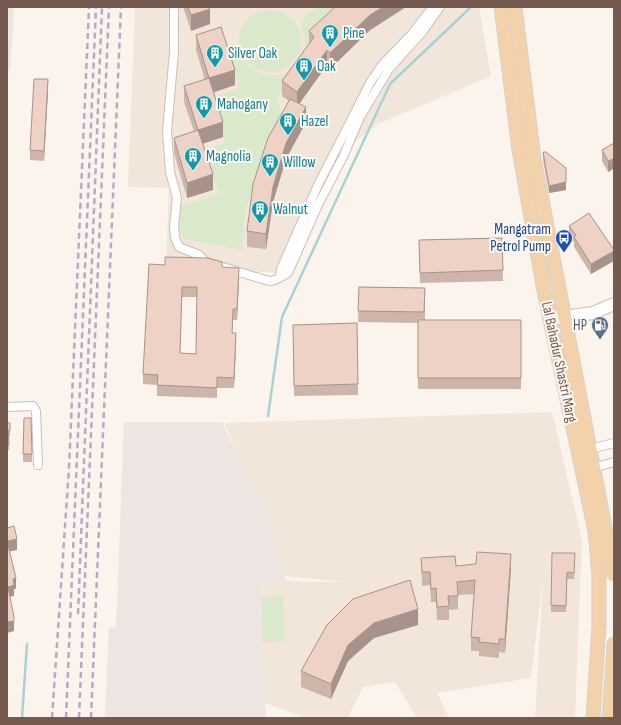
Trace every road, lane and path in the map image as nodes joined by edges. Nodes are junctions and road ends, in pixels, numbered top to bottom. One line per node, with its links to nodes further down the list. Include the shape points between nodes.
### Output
1 (174, 7): 6 (street, via 174,52 167,130 170,172 177,198 174,226 180,247 199,255 206,262 261,279 275,280 288,273)
2 (433, 7): 6 (street, via 382,65 370,83)
3 (440, 7): 6 (street, via 423,31 389,69)
4 (501, 7): 9 (main road, Lal Bahadur Shastri Marg, via 519,150)
5 (515, 7): 8 (main road, Lal Bahadur Shastri Marg, via 534,158)
6 (318, 196)
7 (614, 304): 8 (main road, via 593,313)
8 (564, 318): 9 (main road); 12 (main road, Lal Bahadur Shastri Marg)
9 (550, 319): 18 (main road, Lal Bahadur Shastri Marg, via 595,531 599,576 599,625)
10 (7, 407): 14 (street, via 33,406 36,411)
11 (614, 444): 12 (street)
12 (590, 449): 15 (main road, Lal Bahadur Shastri Marg)
13 (614, 462): 15 (street)
14 (38, 465)
15 (594, 468): 16 (main road, Lal Bahadur Shastri Marg)
16 (614, 574)
17 (614, 644): 19 (main road)
18 (593, 718)
19 (609, 718)

